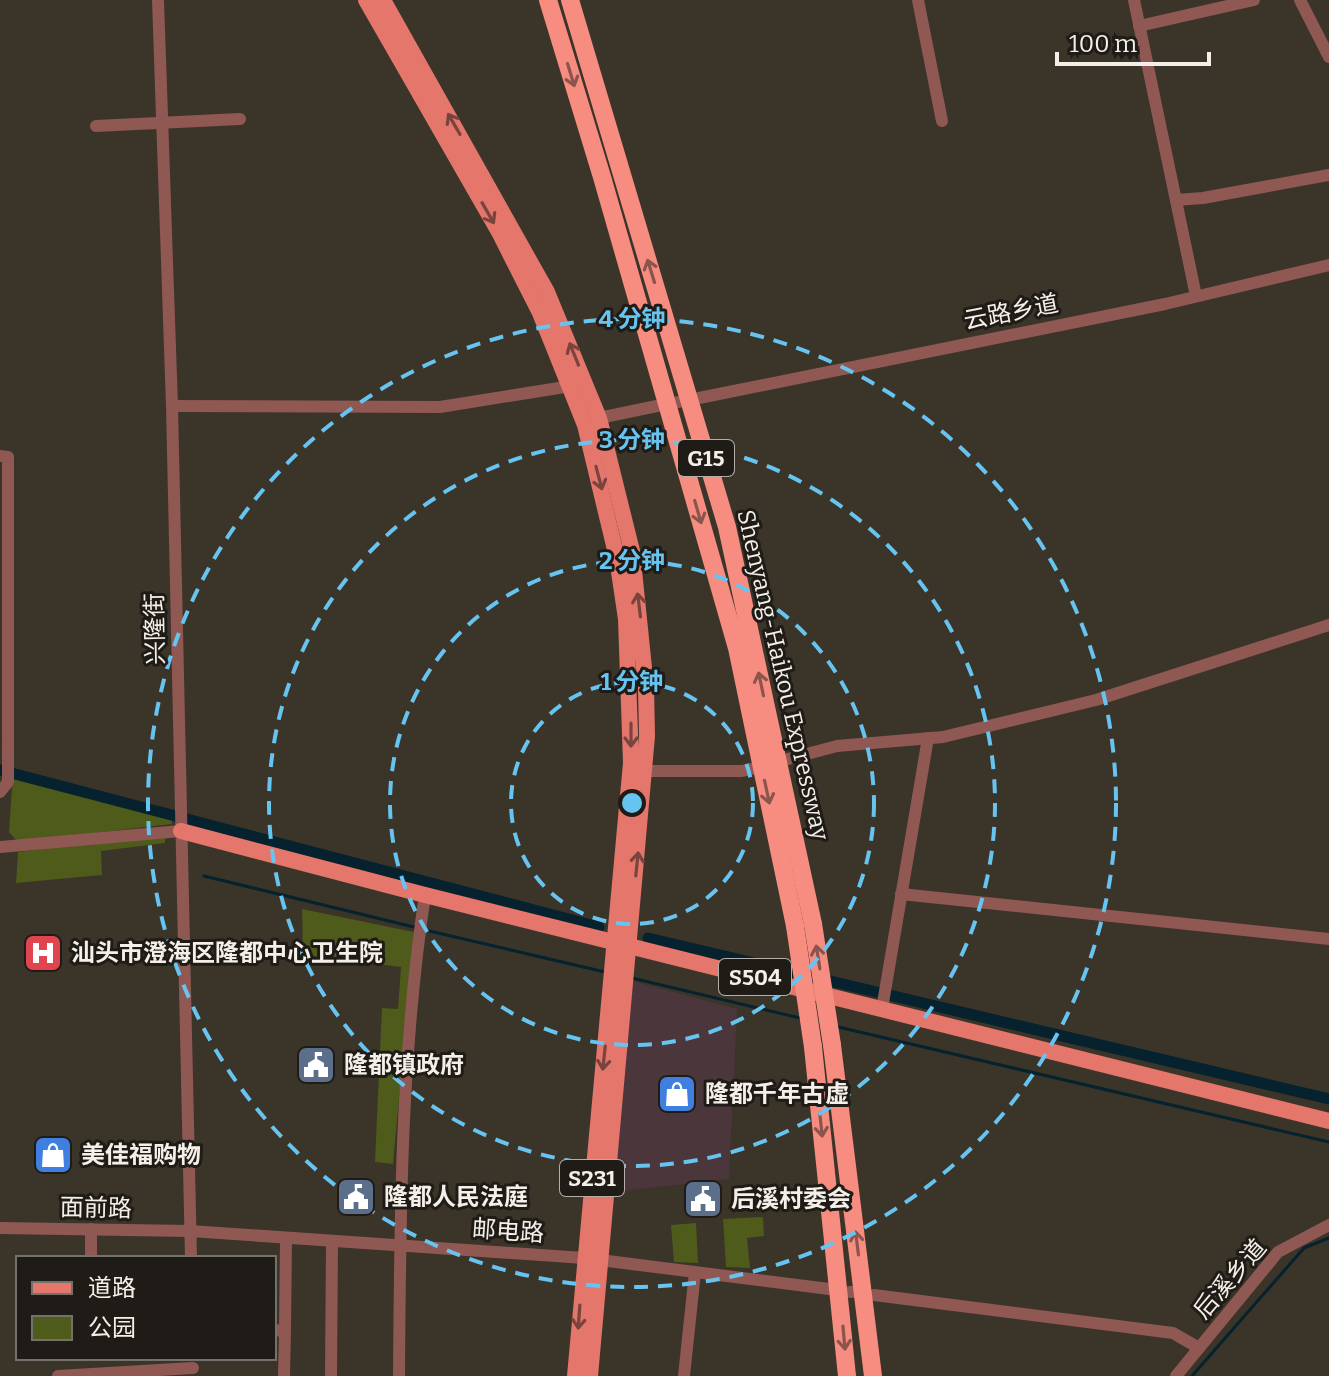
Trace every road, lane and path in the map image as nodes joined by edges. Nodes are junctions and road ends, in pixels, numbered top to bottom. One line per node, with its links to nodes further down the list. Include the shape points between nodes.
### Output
1 (158, 0): 14 (street, 兴隆街)
2 (366, 0): 20 (main road, S231, one-way to 20, via 499,232)
3 (383, 0): 24 (main road, S231, one-way to 3, via 547,292)
4 (548, 0): 36 (highway, Shenyang-Haikou Expressway / G15, one-way to 36, via 737,648)
5 (570, 0): 36 (highway, Shenyang-Haikou Expressway / G15, one-way to 5, via 727,527)
6 (918, 0): 13 (street)
7 (1134, 0): 10 (street)
8 (1254, 0): 10 (street)
9 (1300, 0): 11 (street)
10 (1139, 26): 17 (street)
11 (1329, 57)
12 (240, 119): 14 (street)
13 (942, 121)
14 (162, 124): 15 (street); 22 (street, 兴隆街)
15 (96, 126)
16 (1329, 175): 17 (street)
17 (1176, 200): 19 (street)
18 (1329, 265): 19 (street, 云路乡道)
19 (1196, 296): 21 (street, 云路乡道)
20 (571, 386): 22 (street, via 440,407); 38 (main road, S231, one-way to 38, via 604,495 626,619 631,763)
21 (699, 398)
22 (172, 406): 32 (street, 兴隆街)
23 (657, 406): 24 (street)
24 (599, 418): 30 (main road, S231, one-way to 24, via 646,687 632,551)
25 (0, 456): 31 (street, via 8,457)
26 (1329, 625): 27 (street, via 1096,700)
27 (928, 738): 28 (street, via 837,746); 34 (street)
28 (788, 759)
29 (751, 769): 30 (street)
30 (645, 771): 38 (main road, S231, one-way to 30)
31 (4, 787)
32 (181, 831): 33 (street); 35 (main road, S504); 44 (street, 兴隆街)
33 (0, 847)
34 (901, 894): 37 (street); 39 (street)
35 (425, 895): 38 (main road, S504); 47 (street)
36 (804, 925): 65 (highway, Shenyang-Haikou Expressway / G15, one-way to 65, bridge); 66 (highway, Shenyang-Haikou Expressway / G15, one-way to 36, bridge, via 832,1045)
37 (1329, 939)
38 (622, 944): 39 (main road, S504); 50 (main road, S231)
39 (882, 1008): 40 (main road, S504)
40 (1329, 1121)
41 (1329, 1225): 55 (street, 后溪乡道, via 1278,1252)
42 (0, 1228): 43 (street, 面前路)
43 (91, 1229): 44 (street, 面前路); 48 (street)
44 (190, 1231): 45 (street, 邮电路); 49 (street, 兴隆街)
45 (286, 1238): 46 (street, 邮电路); 54 (street)
46 (332, 1241): 47 (street, 邮电路); 60 (street)
47 (400, 1245): 50 (street, 邮电路); 61 (street)
48 (91, 1256)
49 (191, 1256)
50 (592, 1259): 51 (street, 邮电路); 62 (main road, S231, one-way to 62); 63 (main road, S231)
51 (695, 1272): 52 (street, 邮电路); 64 (street)
52 (829, 1289)
53 (874, 1295): 55 (street, via 1173,1333)
54 (280, 1330): 59 (street)
55 (1199, 1348): 67 (street, 后溪乡道)
56 (193, 1367): 57 (street)
57 (95, 1374): 58 (street)
58 (58, 1376)
59 (284, 1376)
60 (331, 1376)
61 (399, 1376)
62 (575, 1376)
63 (590, 1376)
64 (684, 1376)
65 (847, 1376)
66 (873, 1376)
67 (1176, 1376)

